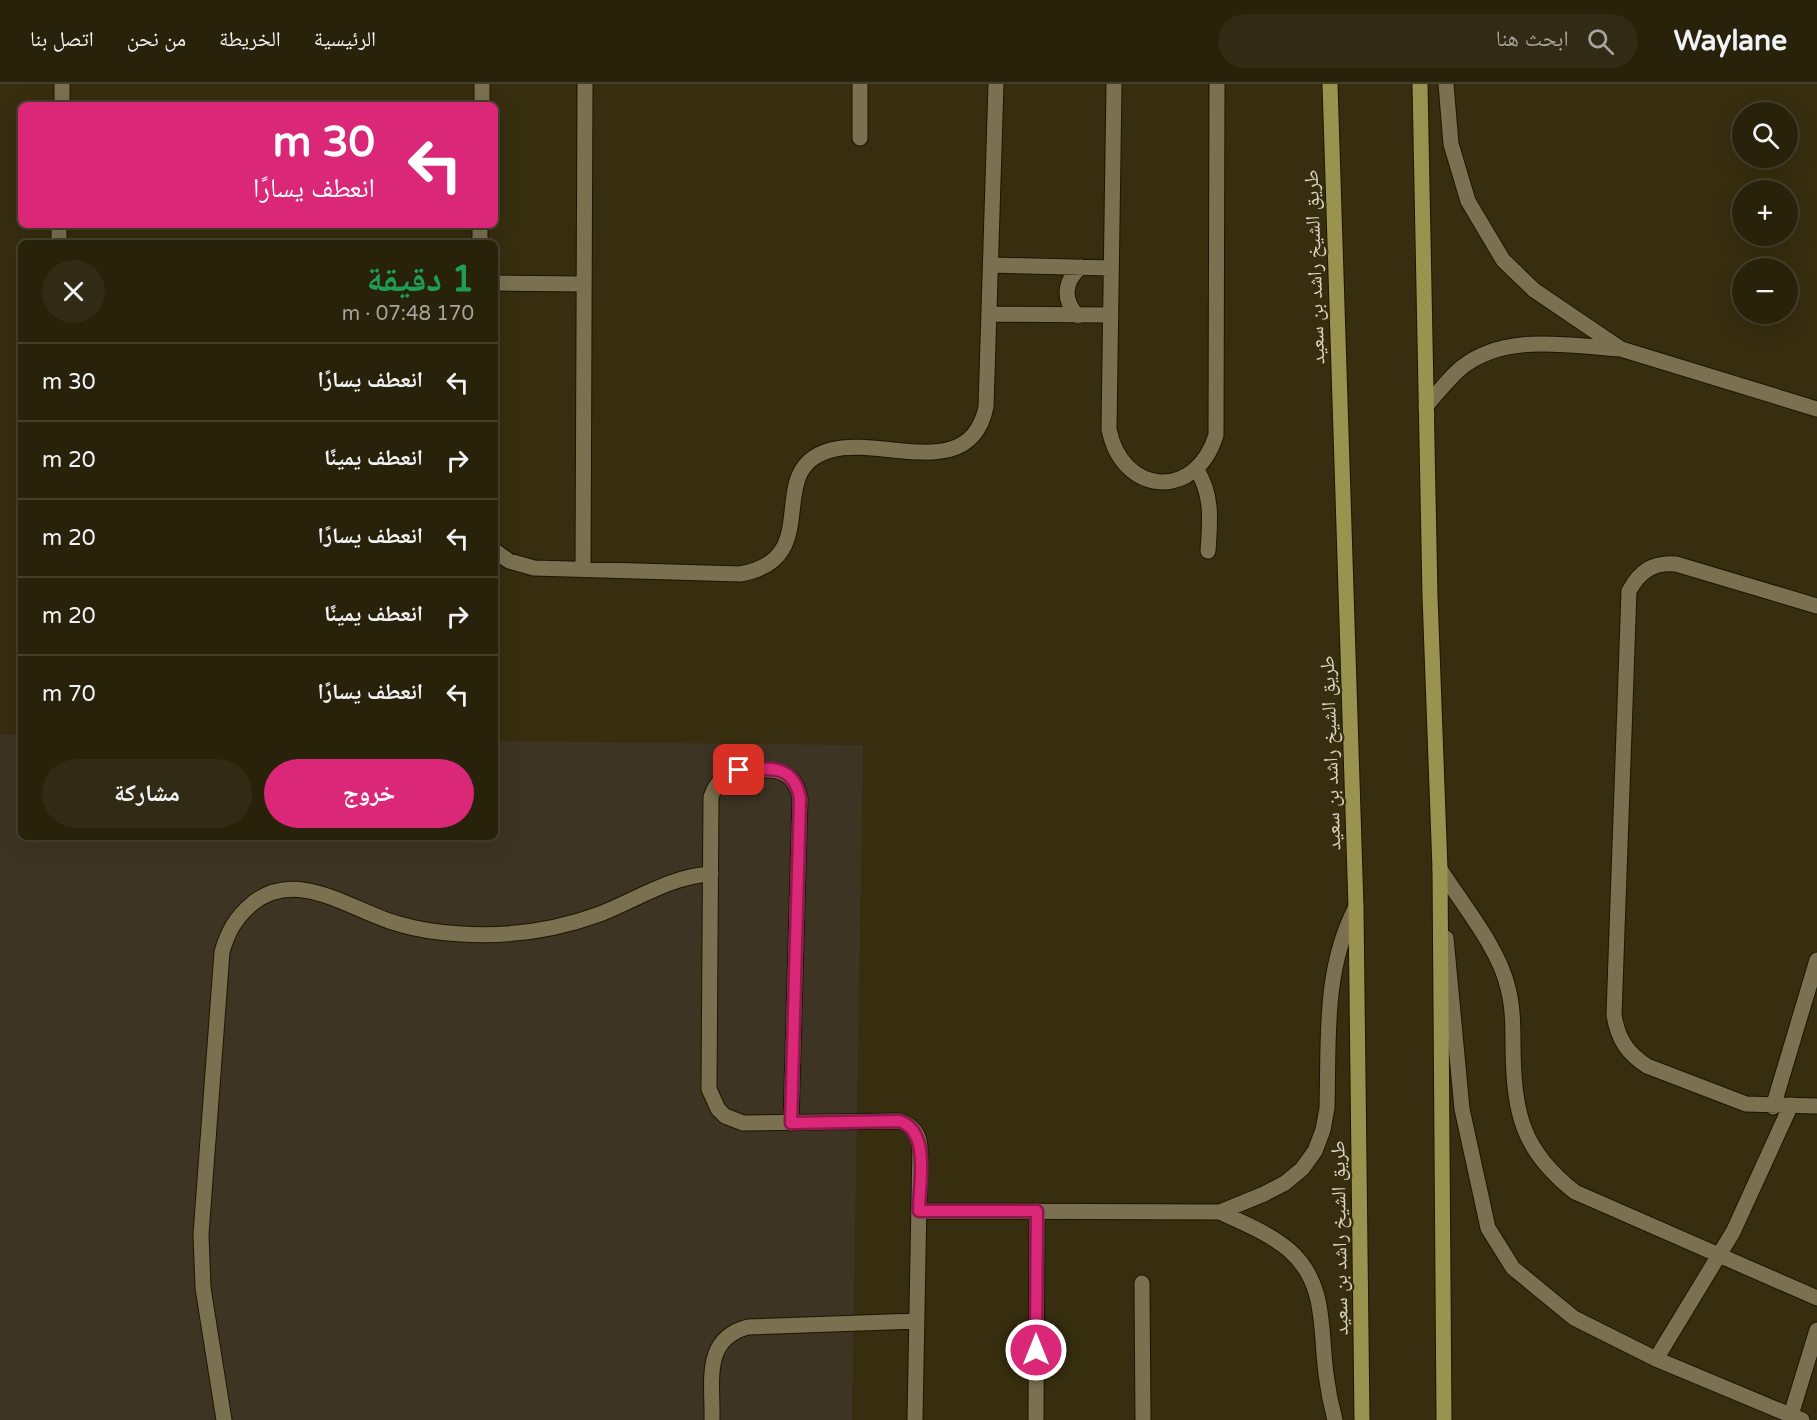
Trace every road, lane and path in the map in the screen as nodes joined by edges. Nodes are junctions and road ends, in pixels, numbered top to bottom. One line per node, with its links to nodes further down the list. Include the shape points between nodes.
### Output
1 (63, 84): 11 (street)
2 (482, 84): 12 (street)
3 (585, 84): 18 (street)
4 (860, 84): 13 (street)
5 (996, 84): 14 (street)
6 (1114, 84): 16 (street)
7 (1217, 84): 24 (street, via 1216,435 1210,454)
8 (1330, 84): 33 (main road, طريق الشيخ راشد بن سعيد)
9 (1420, 84): 28 (main road)
10 (1446, 84): 22 (street, via 1451,144 1468,201 1503,261 1534,290)
11 (62, 102)
12 (482, 102)
13 (860, 138)
14 (990, 265): 15 (street); 19 (street)
15 (1081, 267): 16 (street); 20 (street, via 1068,281 1066,290 1071,308)
16 (1111, 268): 21 (street)
17 (498, 283): 18 (street)
18 (584, 284): 27 (street)
19 (989, 314): 20 (street); 27 (street, via 986,407 983,420 967,442 942,452 847,449 831,450 817,457 804,467 796,481 786,545 775,561 759,570 740,574)
20 (1078, 315): 21 (street)
21 (1111, 315): 24 (street, via 1109,429 1113,449 1124,466 1140,478 1180,480)
22 (1621, 349): 23 (street); 28 (street, via 1528,343 1491,352 1461,368 1426,406)
23 (1817, 409)
24 (1197, 470): 25 (street, via 1210,498)
25 (1208, 551)
26 (498, 553): 27 (street, via 521,566)
27 (583, 569)
28 (1430, 572): 29 (street)
29 (1430, 596): 31 (main road)
30 (1817, 606): 37 (street, via 1664,563 1643,572 1629,591 1616,1030 1633,1057 1647,1066 1733,1100)
31 (1440, 869): 42 (street, via 1503,970 1512,1004 1516,1106 1523,1128 1544,1165 1575,1192); 47 (street, via 1462,1109 1488,1228 1513,1268 1574,1318); 56 (main road)
32 (711, 874): 38 (street, via 712,1100 725,1116 743,1123); 38 (street, via 711,797 719,781 739,770 774,769 793,779 800,798); 49 (street, via 685,878 600,914 563,925 493,935 398,924 310,891 274,892 258,900 234,922 222,952 201,1234 202,1288)
33 (1356, 907): 41 (street, via 1333,966 1327,1108 1315,1151 1302,1169 1284,1183); 55 (main road, طريق الشيخ راشد بن سعيد)
34 (1817, 960): 37 (street)
35 (1791, 1105): 36 (street); 37 (street); 42 (street)
36 (1817, 1106)
37 (1773, 1107)
38 (791, 1123): 39 (street, via 899,1121 912,1127 920,1140)
39 (919, 1211): 40 (street); 45 (street)
40 (1037, 1211): 41 (street); 52 (street)
41 (1220, 1212): 54 (street, via 1290,1251 1313,1281 1323,1313 1326,1373)
42 (1720, 1255): 44 (street); 47 (street)
43 (1142, 1282): 53 (street)
44 (1817, 1298)
45 (917, 1321): 50 (street, via 736,1330 726,1336 716,1351); 51 (street)
46 (1817, 1330): 48 (street)
47 (1656, 1359): 48 (street)
48 (1797, 1418)
49 (224, 1420)
50 (712, 1420)
51 (915, 1420)
52 (1036, 1420)
53 (1143, 1420)
54 (1335, 1420)
55 (1362, 1420)
56 (1444, 1420)

